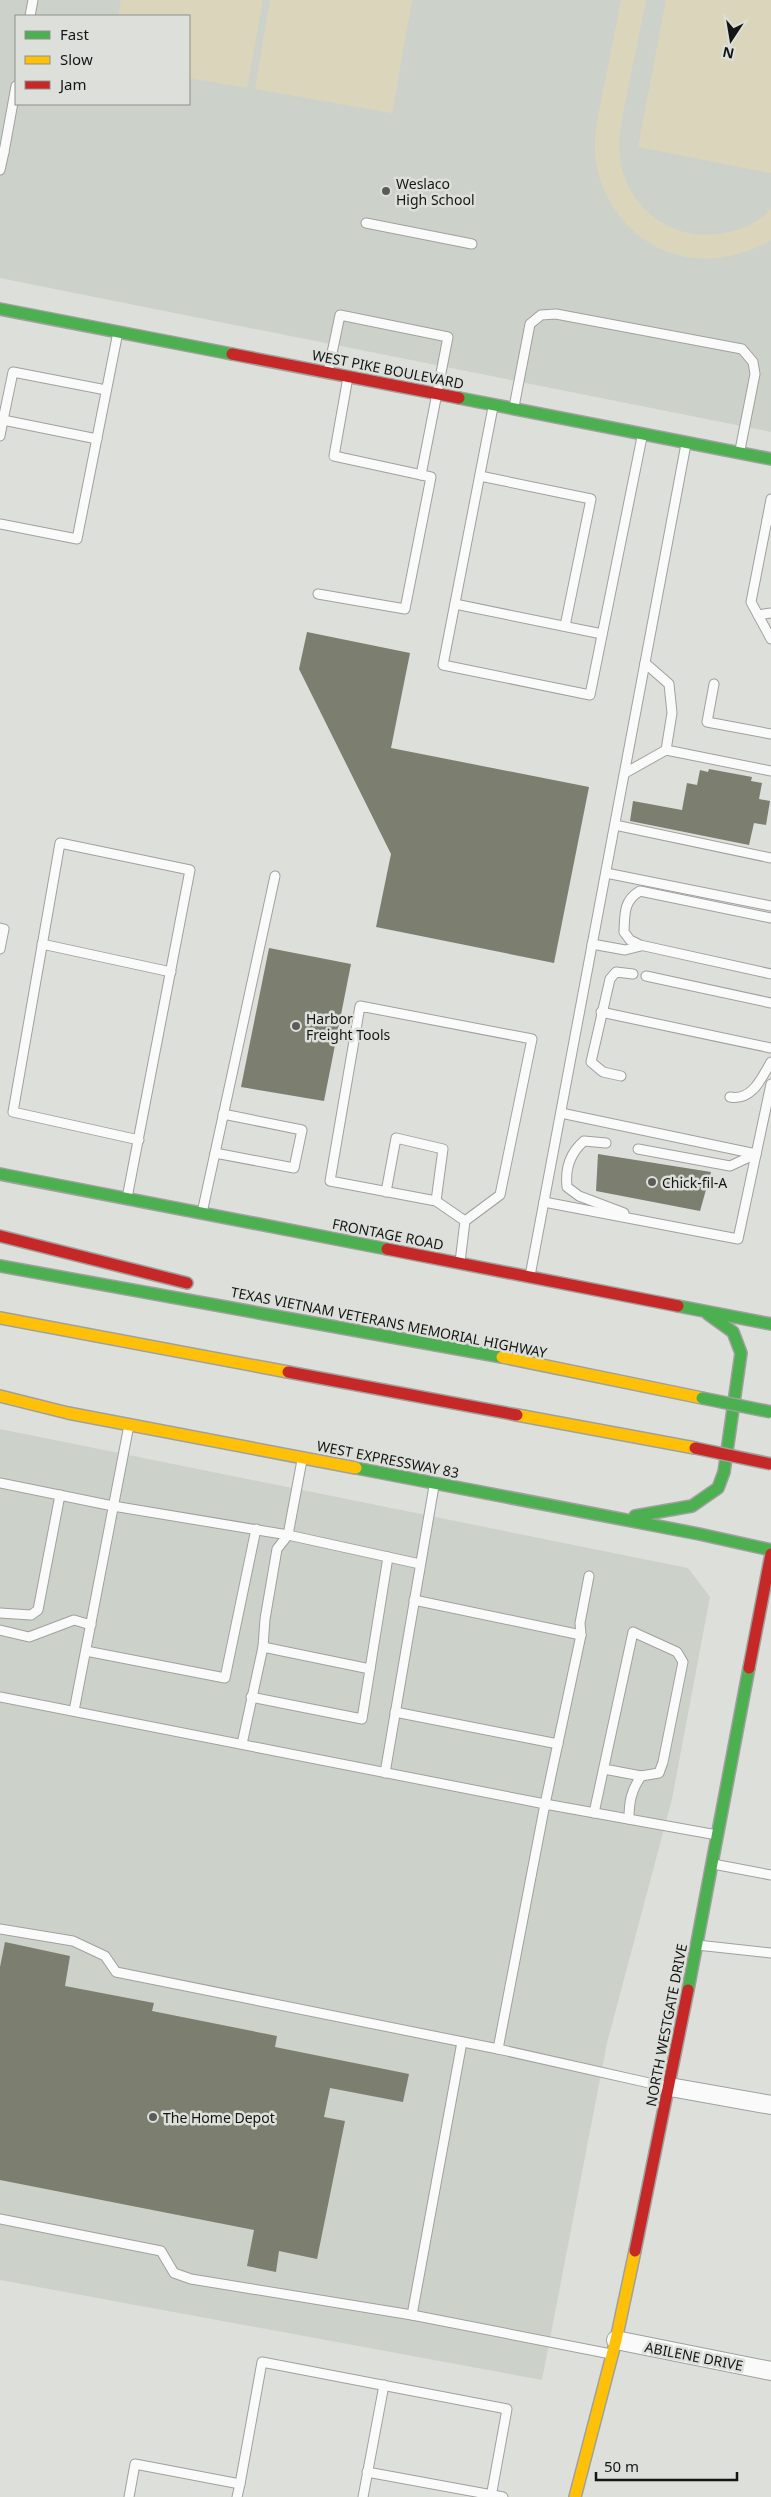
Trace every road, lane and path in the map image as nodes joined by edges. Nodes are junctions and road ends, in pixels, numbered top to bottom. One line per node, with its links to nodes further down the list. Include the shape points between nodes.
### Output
1 (33, 0): 2 (lane)
2 (30, 15)
3 (15, 91): 4 (lane)
4 (2, 152): 5 (lane)
5 (0, 170)
6 (366, 223): 7 (lane)
7 (472, 244)
8 (0, 309): 9 (main road, WEST PIKE BOULEVARD)
9 (118, 332): 10 (main road, WEST PIKE BOULEVARD); 12 (lane)
10 (328, 373): 11 (main road, WEST PIKE BOULEVARD); 14 (lane, via 340,315 448,337)
11 (348, 377): 14 (main road, WEST PIKE BOULEVARD); 24 (lane, via 334,456)
12 (106, 390): 13 (lane, via 13,372); 20 (lane)
13 (5, 391): 17 (lane)
14 (436, 394): 15 (main road, WEST PIKE BOULEVARD); 24 (lane)
15 (494, 405): 16 (main road, WEST PIKE BOULEVARD); 25 (lane)
16 (514, 409): 18 (main road, WEST PIKE BOULEVARD); 22 (lane, via 530,324 541,315 556,314 742,350 754,362 755,374)
17 (3, 420): 19 (lane); 20 (lane)
18 (642, 434): 21 (main road, WEST PIKE BOULEVARD); 35 (lane)
19 (0, 436)
20 (97, 439): 28 (lane, via 77,539)
21 (686, 443): 22 (main road, WEST PIKE BOULEVARD); 37 (lane)
22 (740, 453): 23 (main road, WEST PIKE BOULEVARD)
23 (771, 459)
24 (421, 475): 29 (lane, via 431,477 405,609)
25 (480, 476): 30 (lane); 33 (lane, via 591,498)
26 (771, 499): 27 (lane)
27 (769, 521): 32 (lane, via 751,602)
28 (0, 524)
29 (318, 594)
30 (455, 604): 33 (lane); 35 (lane, via 443,665 590,695)
31 (771, 613): 32 (lane)
32 (758, 615): 34 (lane)
33 (565, 626): 35 (lane)
34 (768, 627): 36 (lane)
35 (602, 634)
36 (771, 638)
37 (645, 663): 40 (lane, via 669,684 672,713); 42 (lane)
38 (714, 684): 39 (lane, via 707,722)
39 (771, 734)
40 (666, 750): 41 (lane); 42 (lane)
41 (771, 771)
42 (625, 773): 43 (lane)
43 (615, 826): 44 (lane); 45 (lane)
44 (771, 858)
45 (606, 873): 47 (lane); 51 (lane)
46 (275, 876): 66 (lane)
47 (771, 906)
48 (771, 918): 52 (lane, via 640,891 626,905 624,932 630,940)
49 (0, 928): 53 (lane, via 4,929)
50 (42, 944): 54 (lane); 54 (lane, via 60,843 190,870); 67 (lane, via 12,1112)
51 (592, 944): 52 (lane, via 625,950); 65 (lane)
52 (642, 946): 56 (lane)
53 (0, 949)
54 (171, 972): 67 (lane)
55 (633, 974): 59 (lane, via 616,972 610,979)
56 (771, 974)
57 (646, 976): 58 (lane)
58 (771, 1003)
59 (601, 1012): 60 (lane); 62 (lane, via 590,1062 603,1072)
60 (771, 1048)
61 (771, 1062): 64 (lane, via 749,1095 739,1099)
62 (621, 1076)
63 (771, 1084): 71 (lane)
64 (730, 1097)
65 (561, 1113): 71 (lane); 76 (lane)
66 (223, 1114): 70 (lane); 70 (lane, via 302,1130 294,1168)
67 (138, 1140): 74 (lane)
68 (606, 1143): 79 (lane, via 584,1141 572,1151 567,1187 579,1196)
69 (638, 1149): 71 (lane, via 730,1166)
70 (215, 1153): 77 (lane)
71 (756, 1154): 79 (lane, via 738,1239)
72 (0, 1174): 74 (main road, FRONTAGE ROAD)
73 (386, 1192): 75 (lane); 75 (lane, via 396,1138 443,1149); 78 (lane, via 330,1181 360,1006 532,1039 500,1195)
74 (127, 1198): 77 (main road, FRONTAGE ROAD)
75 (436, 1200): 78 (lane)
76 (544, 1202): 79 (lane); 83 (lane)
77 (202, 1213): 81 (main road, FRONTAGE ROAD)
78 (465, 1221): 81 (lane)
79 (648, 1222)
80 (0, 1236): 84 (main road)
81 (460, 1263): 83 (main road, FRONTAGE ROAD)
82 (0, 1266): 89 (main road, TEXAS VIETNAM VETERANS MEMORIAL HIGHWAY)
83 (530, 1277): 86 (main road, FRONTAGE ROAD)
84 (201, 1286)
85 (268, 1303): 89 (main road)
86 (696, 1309): 88 (main road, FRONTAGE ROAD); 99 (main road, via 714,1317 733,1332 741,1353 721,1480 718,1488 692,1506)
87 (0, 1318): 94 (main road, bridge)
88 (771, 1324)
89 (441, 1345): 91 (main road, TEXAS VIETNAM VETERANS MEMORIAL HIGHWAY, bridge)
90 (0, 1396): 92 (main road, WEST EXPRESSWAY 83)
91 (771, 1412)
92 (129, 1425): 93 (main road, WEST EXPRESSWAY 83); 98 (lane)
93 (303, 1458): 96 (main road, WEST EXPRESSWAY 83); 101 (lane)
94 (771, 1464)
95 (0, 1483): 97 (lane)
96 (434, 1483): 99 (main road, WEST EXPRESSWAY 83); 105 (lane)
97 (60, 1495): 98 (lane); 108 (lane, via 38,1610 31,1615)
98 (113, 1506): 100 (lane); 109 (lane)
99 (620, 1519): 102 (main road, WEST EXPRESSWAY 83)
100 (256, 1529): 101 (lane); 113 (lane, via 225,1678)
101 (288, 1535): 104 (lane); 112 (lane, via 277,1549)
102 (771, 1550)
103 (771, 1554): 127 (main road, NORTH WESTGATE DRIVE)
104 (388, 1557): 105 (lane); 114 (lane)
105 (420, 1564): 107 (lane)
106 (590, 1576): 111 (lane, via 580,1623)
107 (414, 1600): 111 (lane); 118 (lane)
108 (0, 1613)
109 (91, 1625): 110 (lane, via 74,1620 29,1636); 113 (lane)
110 (0, 1630)
111 (581, 1635): 120 (lane)
112 (263, 1647): 114 (lane); 116 (lane)
113 (86, 1651): 117 (lane)
114 (370, 1669): 116 (lane, via 362,1719)
115 (0, 1696): 117 (lane)
116 (252, 1697): 119 (lane)
117 (74, 1711): 119 (lane)
118 (396, 1712): 120 (lane); 122 (lane)
119 (242, 1744): 122 (lane)
120 (558, 1744): 124 (lane)
121 (604, 1769): 123 (lane); 123 (lane, via 633,1632 677,1652 683,1662 659,1773); 125 (lane)
122 (385, 1773): 124 (lane)
123 (640, 1776): 126 (lane, via 632,1789)
124 (545, 1804): 125 (lane); 134 (lane)
125 (594, 1813): 126 (lane)
126 (629, 1819): 127 (lane)
127 (718, 1836): 128 (main road, NORTH WESTGATE DRIVE)
128 (712, 1864): 129 (lane); 131 (main road, NORTH WESTGATE DRIVE)
129 (771, 1875)
130 (0, 1929): 133 (lane, via 74,1942 105,1956 116,1972)
131 (697, 1945): 132 (lane); 135 (main road, NORTH WESTGATE DRIVE)
132 (771, 1952)
133 (462, 2042): 134 (lane); 138 (lane)
134 (498, 2049): 135 (lane)
135 (670, 2087): 136 (street); 139 (main road, NORTH WESTGATE DRIVE)
136 (771, 2105)
137 (0, 2219): 138 (lane, via 161,2251 174,2273 191,2279)
138 (412, 2315): 139 (lane)
139 (615, 2347): 140 (street, ABILENE DRIVE); 149 (main road, NORTH WESTGATE DRIVE)
140 (771, 2371)
141 (384, 2385): 142 (lane); 143 (lane, via 262,2362); 144 (lane, via 507,2409)
142 (368, 2472): 144 (lane); 147 (lane)
143 (240, 2484): 145 (lane, via 135,2464); 146 (lane)
144 (491, 2496): 148 (lane)
145 (129, 2497)
146 (238, 2497)
147 (363, 2497)
148 (503, 2497)
149 (575, 2497)

